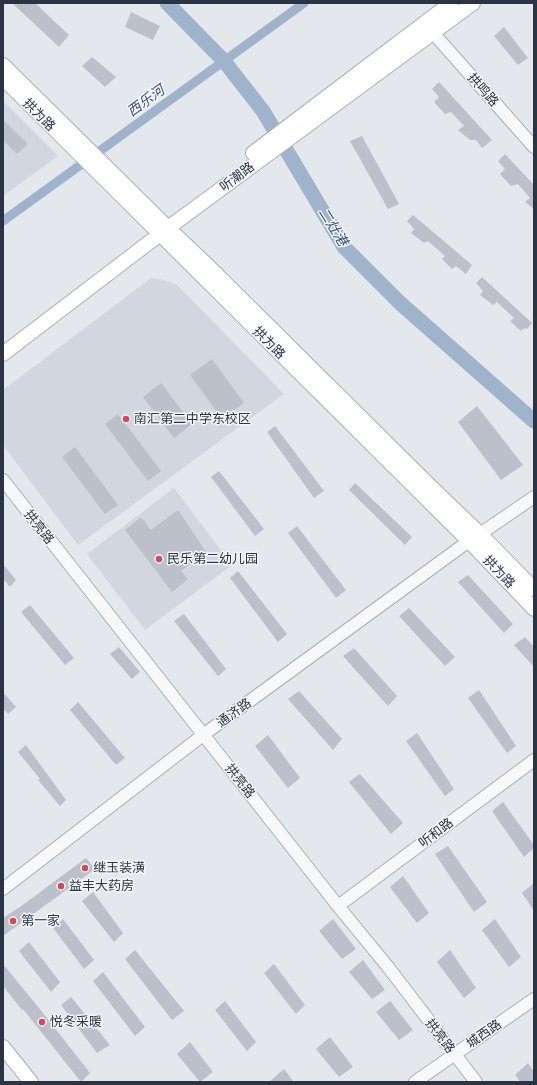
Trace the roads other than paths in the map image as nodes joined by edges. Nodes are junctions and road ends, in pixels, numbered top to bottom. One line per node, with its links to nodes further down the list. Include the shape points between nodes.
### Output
1 (451, 3): 3 (main road, 听潮路)
2 (472, 3): 3 (main road, 听潮路)
3 (429, 28): 7 (street, 拱鸣路); 8 (main road, 听潮路)
4 (3, 64): 6 (main road, 拱为路)
5 (3, 78): 6 (main road, 拱为路)
6 (76, 144): 8 (main road, 拱为路)
7 (534, 147)
8 (160, 228): 9 (main road, 听潮路); 10 (main road, 听潮路); 13 (main road, 拱为路)
9 (3, 343)
10 (3, 354)
11 (3, 480): 16 (street, 拱亮路)
12 (534, 497): 13 (street, 通济路)
13 (474, 538): 14 (main road, 拱为路); 15 (main road, 拱为路); 16 (street, 通济路)
14 (534, 589)
15 (534, 609)
16 (203, 735): 18 (street, 通济路); 19 (street, 拱亮路)
17 (534, 760): 19 (street, 听和路)
18 (3, 889)
19 (338, 906): 22 (street, 拱亮路, via 388,966)
20 (534, 999): 22 (street, 城西路)
21 (3, 1048): 25 (main road)
22 (454, 1055): 26 (street, 城西路); 27 (street, 拱亮路)
23 (3, 1062): 24 (main road)
24 (19, 1082)
25 (31, 1082)
26 (415, 1082)
27 (476, 1082)

